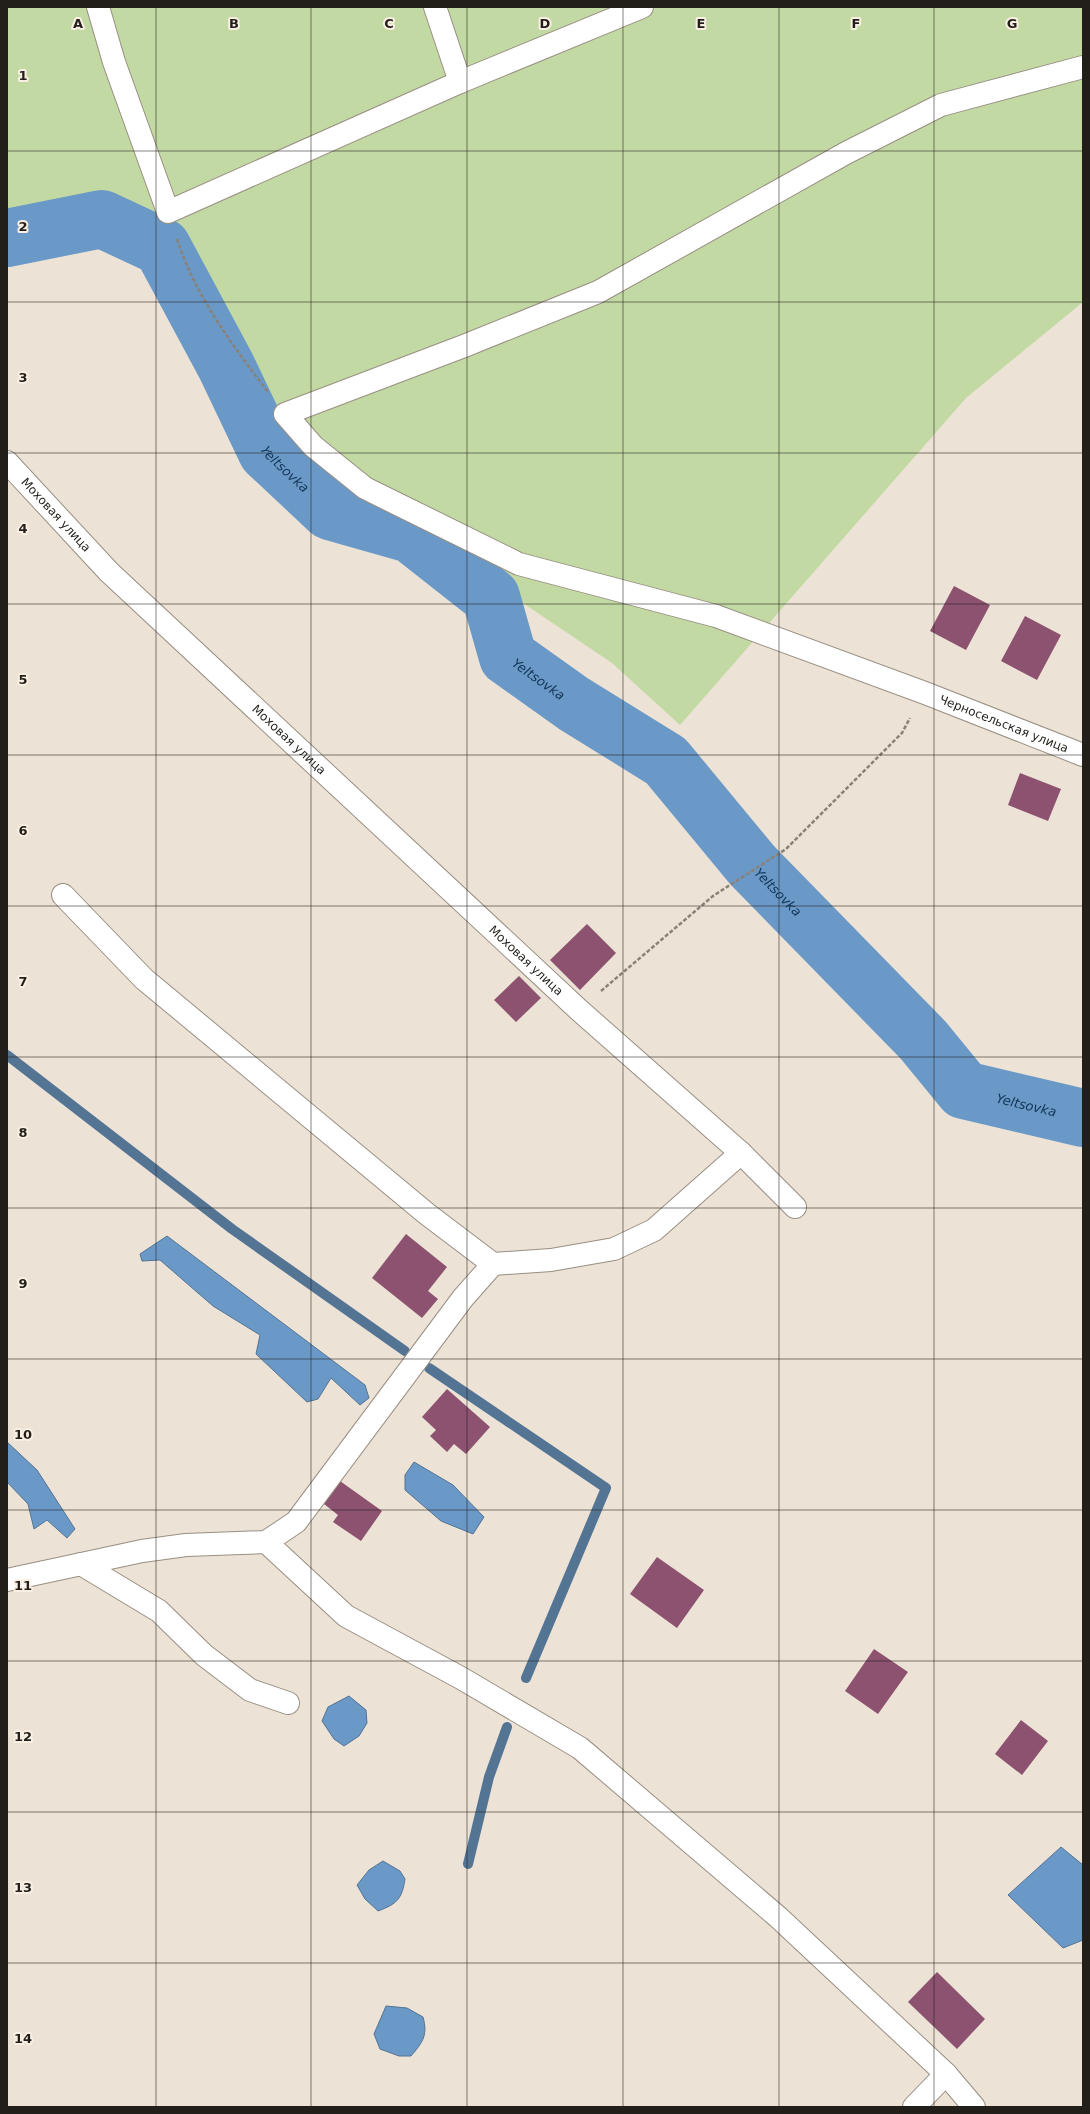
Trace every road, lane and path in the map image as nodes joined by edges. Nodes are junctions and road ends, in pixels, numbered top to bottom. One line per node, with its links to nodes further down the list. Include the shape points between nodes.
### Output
1 (98, 7): 6 (street, via 114,62)
2 (435, 7): 5 (street)
3 (642, 7): 5 (street)
4 (1083, 67): 7 (street, via 941,105 846,153 598,292)
5 (460, 82): 6 (street)
6 (168, 212): 7 (path, via 184,261 226,335)
7 (285, 414): 9 (street, Черносельская улица, via 313,446 365,488 520,564 716,616)
8 (7, 462): 12 (street, Моховая улица, via 109,572)
9 (925, 693): 10 (street, Черносельская улица); 12 (path, via 902,733 786,849 713,896)
10 (1083, 755)
11 (63, 895): 15 (street, via 144,979 427,1214)
12 (579, 1010): 13 (street, Моховая улица)
13 (741, 1153): 14 (street, Моховая улица); 15 (street, via 654,1230 614,1249 551,1260)
14 (795, 1207)
15 (494, 1264): 16 (street, via 463,1298 296,1522)
16 (266, 1542): 17 (street, via 186,1545); 20 (street, via 346,1616 461,1678 580,1748 778,1917)
17 (80, 1564): 18 (street); 19 (street, via 159,1611 204,1655 250,1690)
18 (7, 1580)
19 (288, 1703)
20 (946, 2074): 21 (street); 22 (street)
21 (914, 2107)
22 (974, 2107)

